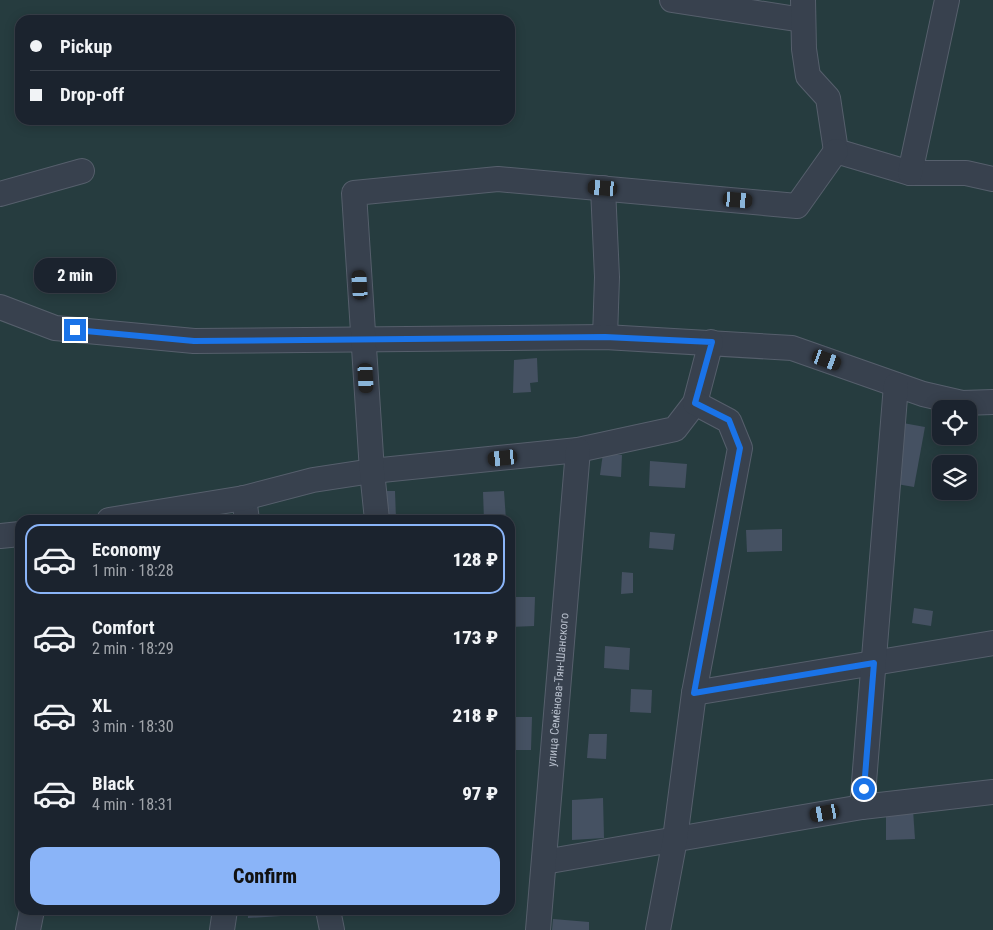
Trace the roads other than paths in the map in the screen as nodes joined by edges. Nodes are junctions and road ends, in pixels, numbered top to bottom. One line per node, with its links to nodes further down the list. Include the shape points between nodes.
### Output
1 (672, 0): 3 (street)
2 (947, 0): 6 (street)
3 (803, 10): 4 (street, via 808,76 828,98)
4 (836, 151): 6 (street); 8 (street, via 797,206)
5 (82, 171): 9 (street)
6 (910, 172): 7 (street, via 966,173)
7 (993, 179)
8 (603, 188): 11 (street, via 607,277); 12 (street, via 498,179 354,193)
9 (0, 194)
10 (0, 307): 12 (street, via 55,328 194,341)
11 (605, 337): 12 (street); 13 (street)
12 (364, 340): 18 (street)
13 (712, 342): 14 (street, via 792,348); 16 (street)
14 (896, 385): 15 (street, via 962,403); 25 (street)
15 (993, 402)
16 (695, 403): 17 (street, via 675,429); 26 (street, via 729,420 740,448)
17 (578, 450): 18 (street); 30 (street, улица Семёнова-Тян-Шанского)
18 (372, 472): 19 (street, via 314,480); 21 (street)
19 (246, 509): 20 (street)
20 (171, 515)
21 (376, 515)
22 (15, 534): 23 (street)
23 (0, 536)
24 (993, 644): 25 (street)
25 (874, 663): 26 (street); 28 (street)
26 (694, 693): 29 (street)
27 (993, 792): 28 (street)
28 (862, 807): 29 (street)
29 (675, 839): 30 (street); 38 (street)
30 (544, 862): 37 (street, улица Семёнова-Тян-Шанского)
31 (31, 915): 34 (street)
32 (224, 915): 35 (street)
33 (329, 915): 36 (street)
34 (28, 930)
35 (222, 930)
36 (332, 930)
37 (538, 930)
38 (658, 930)

